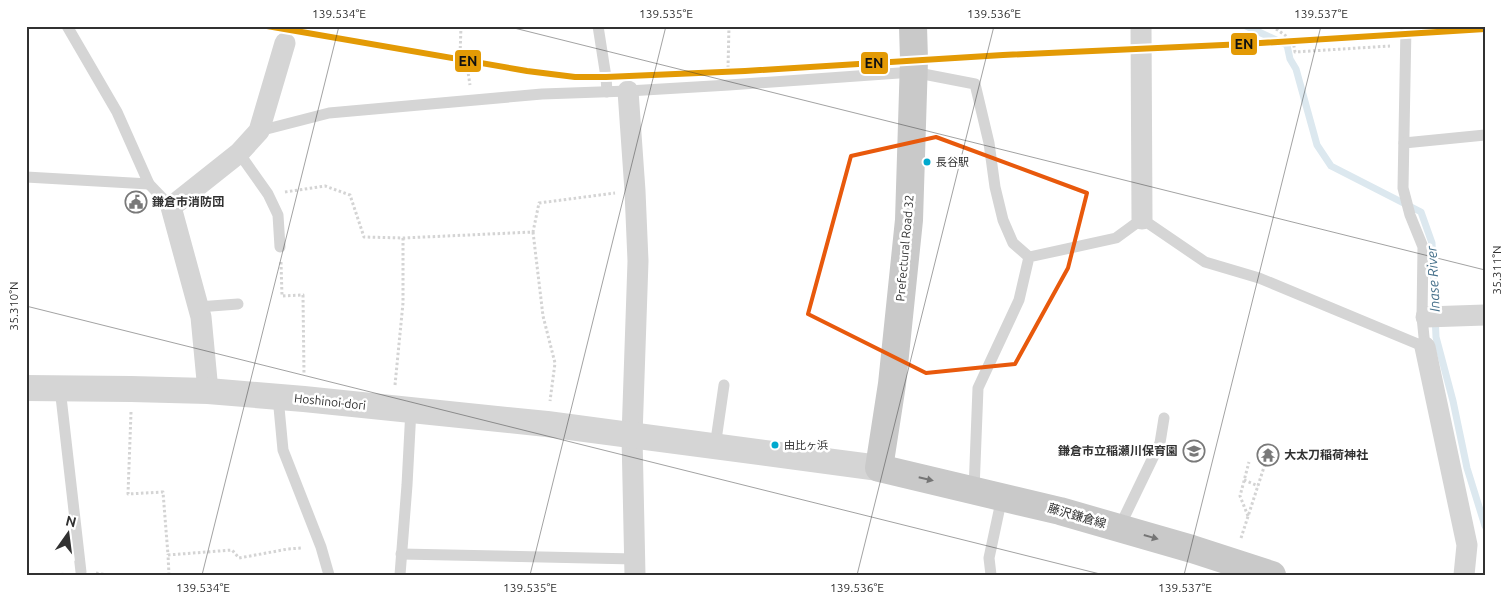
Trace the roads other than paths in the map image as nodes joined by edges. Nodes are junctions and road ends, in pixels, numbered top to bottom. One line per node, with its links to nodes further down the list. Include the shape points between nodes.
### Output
1 (67, 26): 15 (lane, via 117,112)
2 (598, 26): 9 (lane)
3 (913, 26): 7 (main road, Prefectural Road 32)
4 (1141, 26): 17 (street)
5 (1406, 26): 12 (lane)
6 (285, 42): 10 (street)
7 (913, 72): 8 (lane); 19 (lane, via 975,84 1004,220 1013,242); 34 (main road, Prefectural Road 32, via 909,220 892,384)
8 (628, 91): 9 (lane); 32 (street, via 638,261)
9 (606, 92): 10 (lane, via 542,94 329,113)
10 (260, 131): 13 (street)
11 (1485, 135): 12 (lane)
12 (1404, 143): 23 (lane, via 1403,188 1423,247)
13 (239, 153): 16 (street); 18 (lane, via 268,194 278,215)
14 (26, 177): 15 (lane)
15 (149, 184): 16 (lane)
16 (171, 208): 21 (street)
17 (1142, 219): 19 (lane, via 1116,238); 24 (lane, via 1205,262 1259,278)
18 (280, 247)
19 (1029, 257): 35 (lane, via 1019,300 978,388)
20 (238, 304): 21 (lane)
21 (198, 307): 28 (street)
22 (1485, 315): 23 (street)
23 (1429, 316): 24 (lane)
24 (1425, 347): 45 (street, via 1467,545)
25 (724, 385): 33 (lane)
26 (26, 388): 27 (street, Hoshinoi-dori)
27 (60, 388): 28 (street, Hoshinoi-dori); 40 (lane)
28 (208, 391): 29 (street, Hoshinoi-dori)
29 (278, 397): 30 (street, Hoshinoi-dori); 41 (lane, via 282,450 321,547)
30 (402, 408): 32 (street, Hoshinoi-dori); 38 (lane, via 407,485)
31 (1164, 418): 37 (lane, via 1160,443)
32 (632, 436): 33 (street, Hoshinoi-dori); 39 (street)
33 (716, 447): 34 (street, Hoshinoi-dori)
34 (879, 468): 35 (main road, 藤沢鎌倉線, one-way to 35)
35 (974, 490): 36 (main road, 藤沢鎌倉線)
36 (1002, 497): 37 (main road, 藤沢鎌倉線); 43 (lane, via 989,558)
37 (1119, 528): 44 (main road, 藤沢鎌倉線, one-way to 44)
38 (401, 554): 39 (lane); 42 (lane)
39 (635, 567)
40 (81, 572)
41 (328, 575)
42 (400, 575)
43 (991, 575)
44 (1272, 575)
45 (1464, 575)

